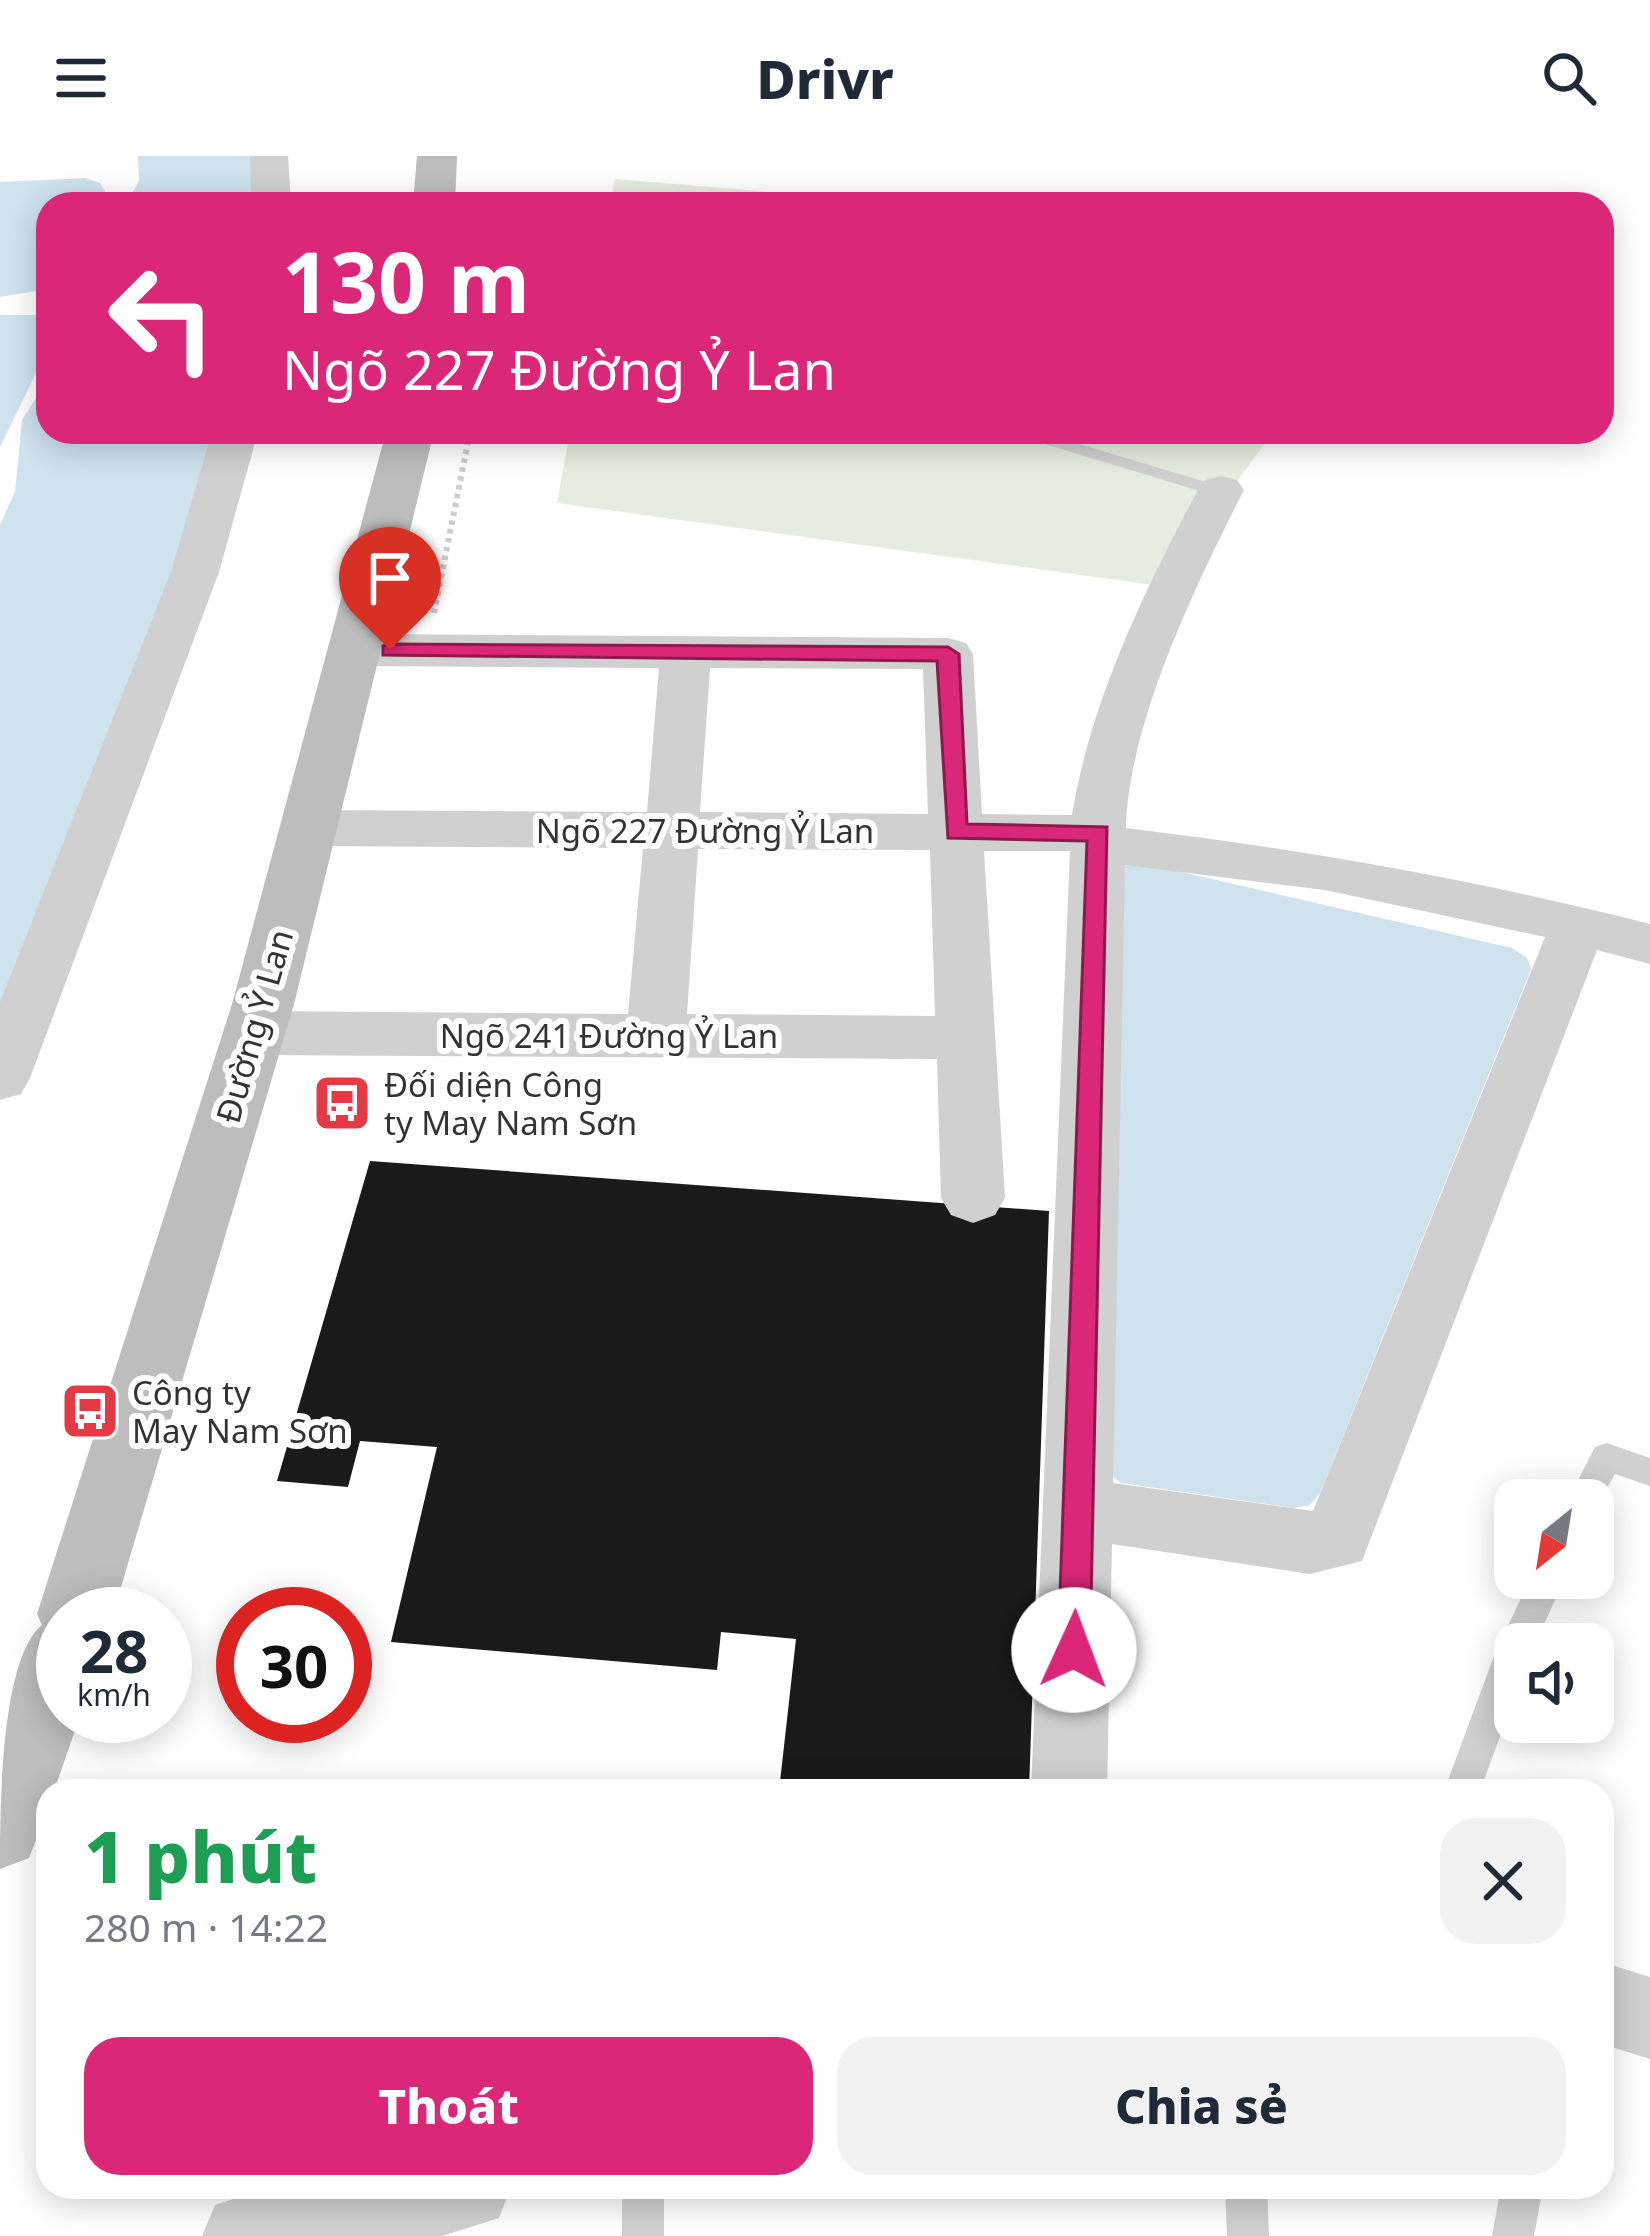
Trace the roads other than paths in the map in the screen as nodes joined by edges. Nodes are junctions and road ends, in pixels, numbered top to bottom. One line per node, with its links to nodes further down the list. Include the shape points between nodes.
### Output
1 (269, 156): 3 (street)
2 (436, 156): 4 (main road)
3 (270, 192)
4 (434, 192)
5 (232, 444): 20 (street, via 195,572)
6 (407, 444): 9 (main road, Đường Ỷ Lan)
7 (1058, 444): 8 (lane)
8 (1221, 490): 14 (street, via 1154,625 1119,718)
9 (356, 650): 10 (street); 11 (main road, Đường Ỷ Lan)
10 (686, 652): 12 (street); 13 (street, via 948,654)
11 (311, 828): 12 (street, Ngõ 227 Đường Ỷ Lan); 17 (main road, Đường Ỷ Lan)
12 (672, 830): 13 (street, Ngõ 227 Đường Ỷ Lan); 18 (street)
13 (956, 832): 14 (street, Ngõ 227 Đường Ỷ Lan); 19 (street)
14 (1098, 838): 15 (street, Ngõ 227 Đường Ỷ Lan, via 1325,871); 24 (street)
15 (1578, 926): 16 (street, Ngõ 227 Đường Ỷ Lan); 24 (street, via 1337,1539 1310,1543)
16 (1650, 944)
17 (254, 1033): 18 (street, Ngõ 241 Đường Ỷ Lan); 25 (main road, Đường Ỷ Lan)
18 (656, 1036): 19 (street, Ngõ 241 Đường Ỷ Lan)
19 (965, 1038): 21 (street)
20 (0, 1078)
21 (973, 1198)
22 (1650, 1472): 23 (lane, via 1606,1457)
23 (1596, 1479)
24 (1078, 1508): 29 (street)
25 (83, 1587)
26 (1494, 1705): 30 (lane)
27 (36, 1710): 28 (main road)
28 (15, 1755): 31 (main road)
29 (1069, 1779)
30 (1466, 1779)
31 (0, 1830)
32 (1614, 2007): 33 (street)
33 (1650, 2018)
34 (420, 2199): 38 (street)
35 (643, 2199): 39 (lane)
36 (1246, 2199): 40 (lane)
37 (1520, 2199): 41 (lane)
38 (293, 2231)
39 (643, 2236)
40 (1248, 2236)
41 (1513, 2236)

